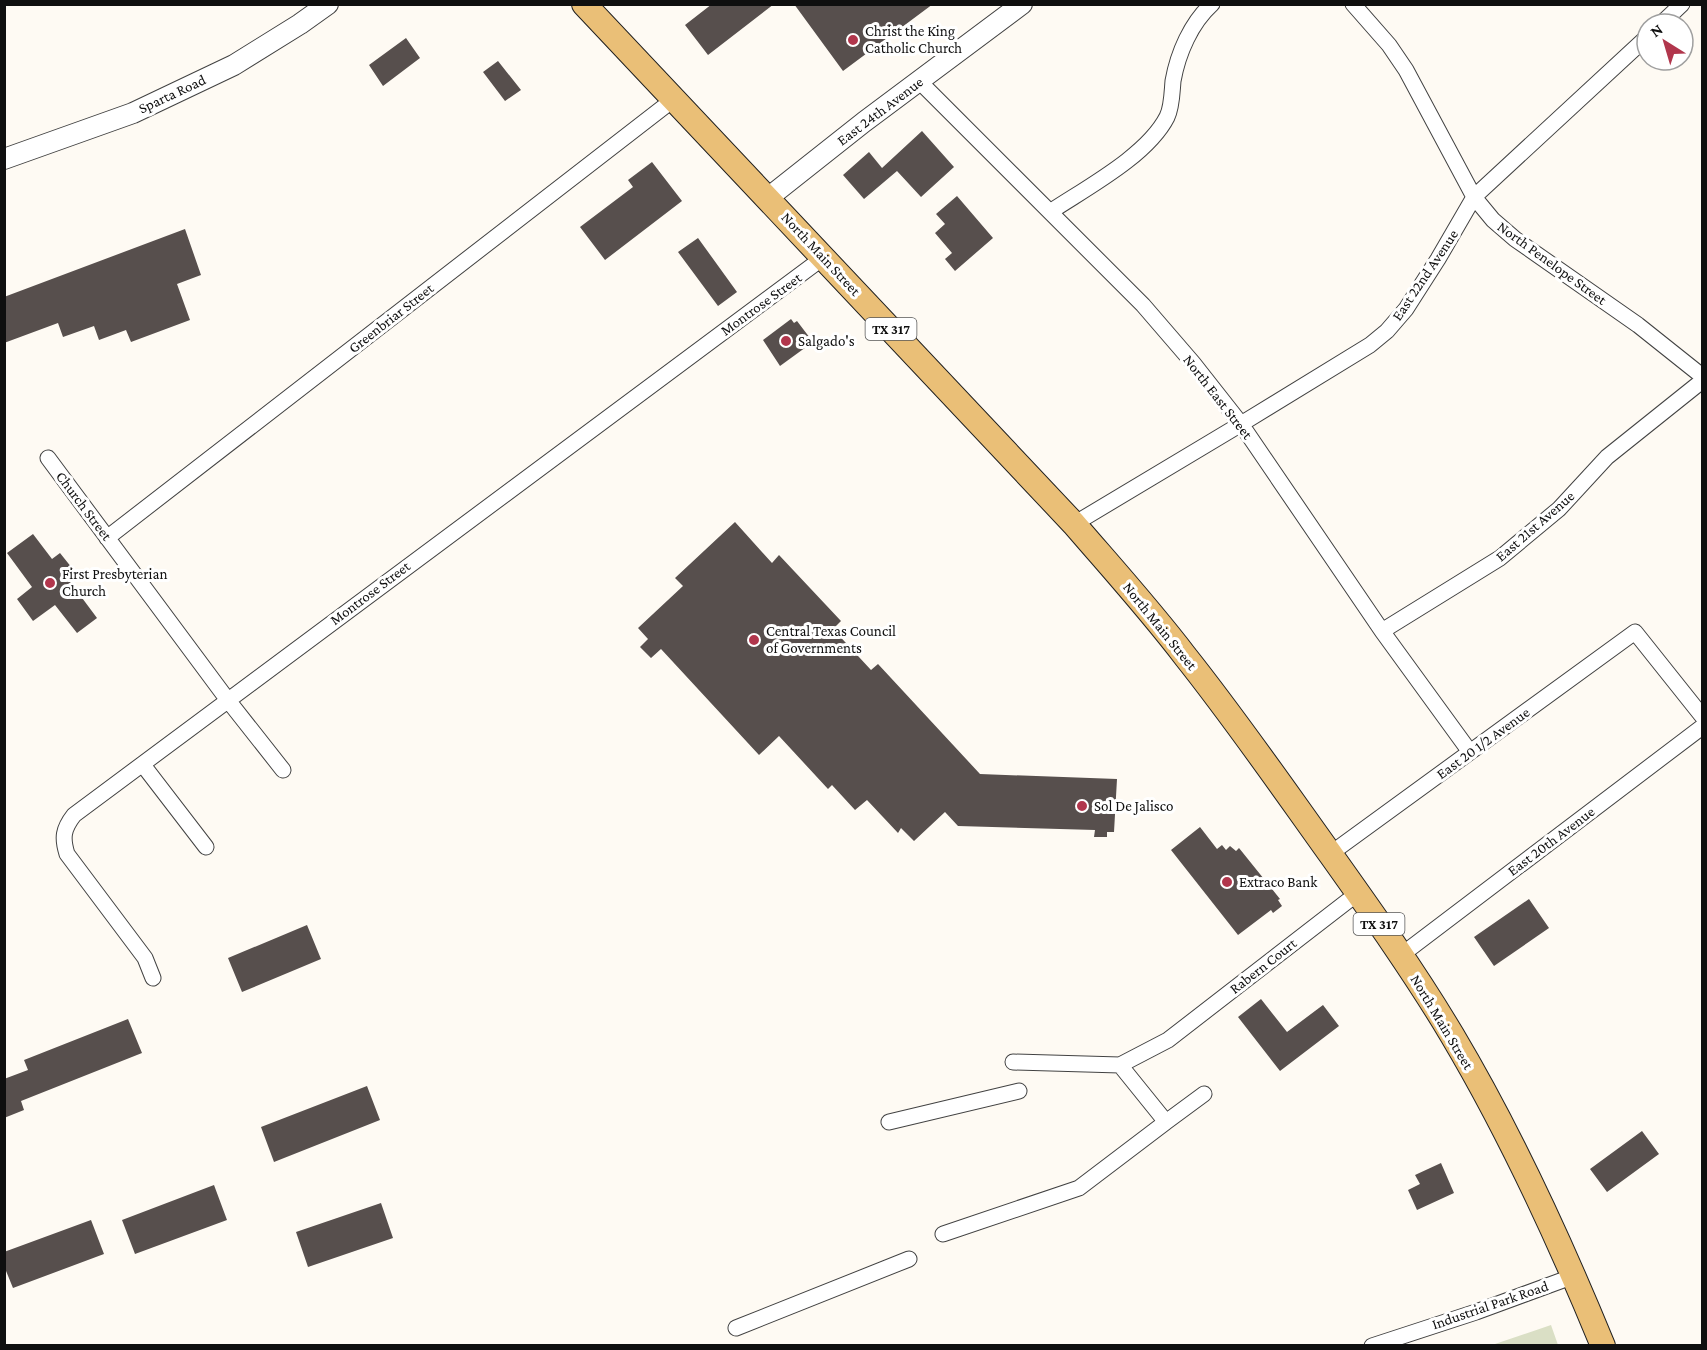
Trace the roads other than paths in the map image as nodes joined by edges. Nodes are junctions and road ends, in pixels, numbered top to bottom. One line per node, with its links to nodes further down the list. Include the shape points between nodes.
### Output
1 (327, 4): 9 (street, Sparta Road, via 253,53 206,78 133,113)
2 (584, 4): 8 (main road, North Main Street / TX 317)
3 (1022, 4): 7 (street, East 24th Avenue)
4 (1212, 4): 12 (street, via 1188,33 1175,70 1168,115 1156,135 1120,166)
5 (1353, 4): 10 (street, North Penelope Street, via 1406,70)
6 (1635, 48): 10 (street, East 22nd Avenue)
7 (919, 81): 11 (street, East 24th Avenue); 12 (street, North East Street)
8 (674, 99): 11 (main road, North Main Street / TX 317); 18 (street, Greenbriar Street)
9 (4, 159)
10 (1474, 196): 14 (street, North Penelope Street, via 1515,239 1638,325); 15 (street, East 22nd Avenue, via 1406,309 1387,331)
11 (768, 198): 13 (main road, North Main Street / TX 317)
12 (1050, 212): 15 (street, North East Street, via 1143,305)
13 (824, 257): 17 (main road, North Main Street / TX 317); 20 (street, Montrose Street)
14 (1702, 379): 19 (street, East 21st Avenue, via 1607,457 1559,509 1500,558)
15 (1241, 424): 17 (street, East 22nd Avenue); 19 (street, North East Street)
16 (48, 458): 18 (street, Church Street)
17 (1074, 524): 27 (main road, North Main Street / TX 317, via 1184,654)
18 (107, 538): 20 (street, Church Street)
19 (1382, 631): 23 (street, North East Street)
20 (227, 699): 24 (street, Montrose Street); 25 (street, Church Street)
21 (1702, 716): 23 (street, East 20 1/2 Avenue, via 1635,632)
22 (1702, 727): 29 (street, East 20th Avenue)
23 (1470, 752): 27 (street, East 20 1/2 Avenue)
24 (143, 765): 26 (street); 30 (street, Montrose Street, via 74,815 65,826 63,840 67,854 145,958)
25 (283, 770)
26 (206, 847)
27 (1330, 854): 28 (main road, North Main Street / TX 317)
28 (1358, 893): 29 (main road, North Main Street / TX 317); 32 (street, Rabern Court, via 1168,1040)
29 (1400, 956): 39 (main road, North Main Street / TX 317, via 1453,1037 1506,1131)
30 (153, 978)
31 (1013, 1062): 32 (street)
32 (1120, 1065): 36 (street)
33 (1019, 1091): 35 (street)
34 (1204, 1094): 36 (street)
35 (889, 1122)
36 (1166, 1122): 37 (street, via 1079,1188)
37 (943, 1234)
38 (909, 1259): 40 (street)
39 (1574, 1276): 41 (street, Industrial Park Road); 42 (main road, North Main Street / TX 317)
40 (736, 1328)
41 (1372, 1346)
42 (1603, 1346)

